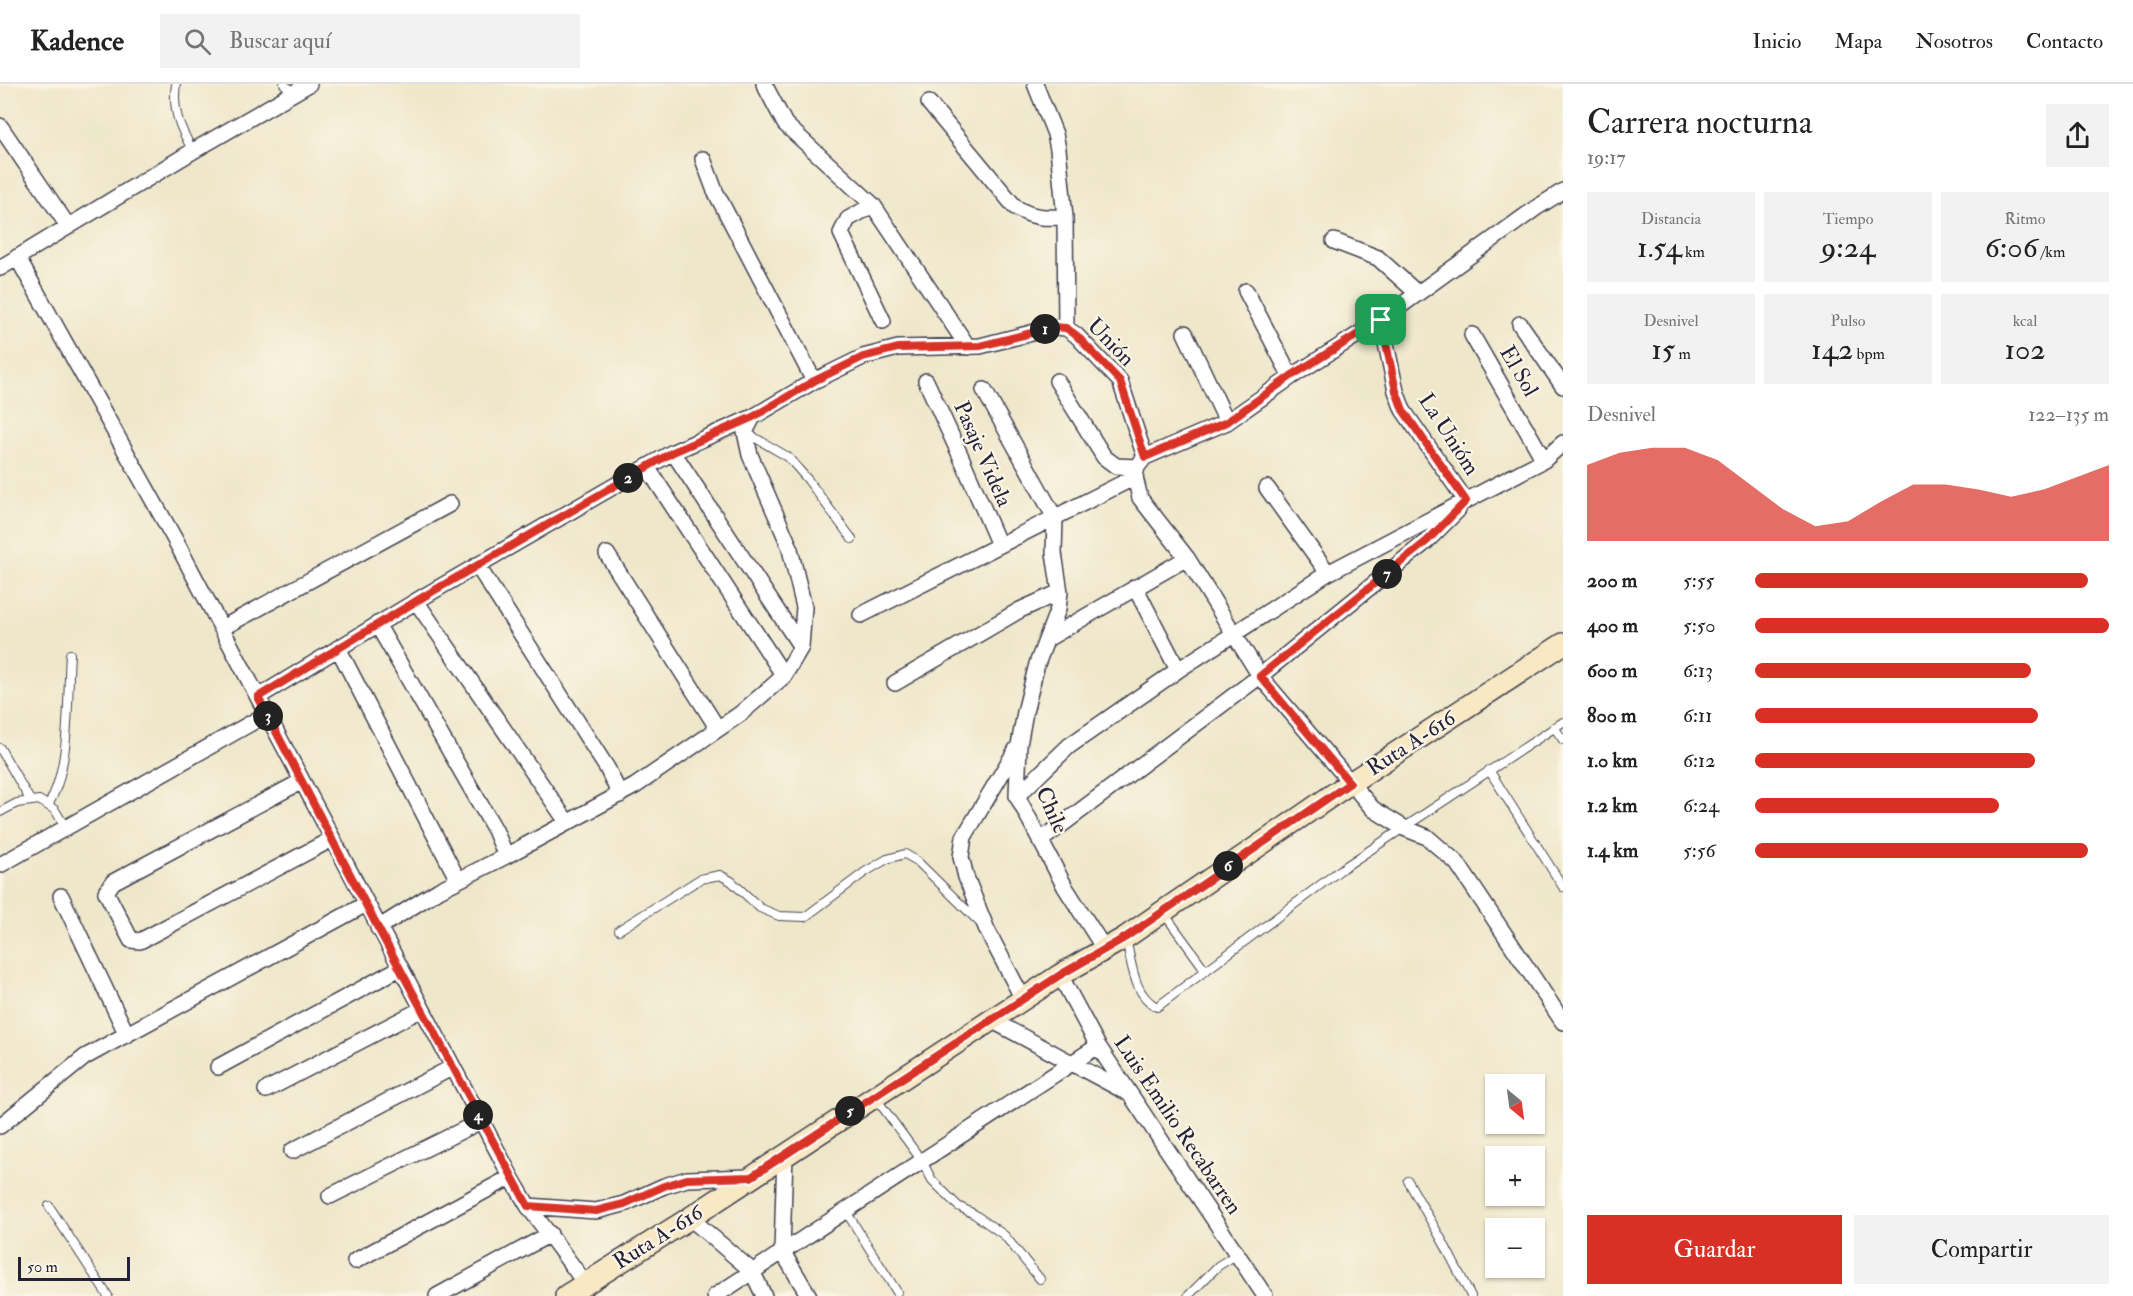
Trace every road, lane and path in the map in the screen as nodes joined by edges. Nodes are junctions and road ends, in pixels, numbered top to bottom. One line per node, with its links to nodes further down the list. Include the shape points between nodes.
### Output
1 (176, 84): 8 (lane, via 174,100 180,129)
2 (309, 84): 5 (street)
3 (764, 84): 11 (street, via 785,124)
4 (1035, 84): 12 (street, via 1055,134)
5 (289, 88): 8 (street)
6 (929, 103): 12 (street, via 1015,207 1042,219)
7 (0, 126): 13 (street)
8 (193, 151): 13 (street)
9 (703, 159): 27 (street, via 715,190)
10 (1563, 192): 18 (street)
11 (873, 205): 20 (street, via 848,219 841,233); 25 (street)
12 (1065, 217): 22 (street)
13 (68, 226): 15 (street)
14 (1335, 241): 18 (street, via 1378,258)
15 (17, 257): 16 (street); 55 (street)
16 (0, 268)
17 (1246, 291): 26 (street)
18 (1417, 292): 19 (street)
19 (1381, 320): 26 (street); 41 (street, La Unióm, via 1403,410)
20 (883, 321)
21 (1520, 324): 30 (street)
22 (1066, 328): 25 (street, Unión); 38 (street, Unión, via 1120,381)
23 (1185, 333): 33 (street)
24 (1472, 335): 37 (street, El Sol)
25 (968, 346): 27 (street, Unión, via 898,348 863,357)
26 (1291, 376): 33 (street)
27 (814, 381): 32 (street, Unión)
28 (926, 381): 45 (street, Pasaje Videla)
29 (1057, 381): 38 (street, via 1104,457 1116,466)
30 (1563, 386)
31 (984, 390): 43 (street)
32 (753, 417): 34 (street); 36 (street, Unión)
33 (1227, 422): 38 (street)
34 (745, 432): 44 (lane, via 788,457); 59 (street, via 750,455 789,545 804,607)
35 (1563, 443): 37 (street)
36 (673, 452): 39 (street, Unión); 59 (street)
37 (1544, 460): 41 (street)
38 (1139, 467): 43 (street); 47 (street, Unión, via 1140,498)
39 (646, 468): 48 (street, Unión); 63 (street)
40 (1267, 488): 49 (street)
41 (1466, 501): 49 (street); 64 (street, via 1427,541)
42 (450, 504): 55 (street)
43 (1054, 518): 45 (street); 51 (street, Chile)
44 (852, 539)
45 (999, 544): 53 (street)
46 (607, 554): 70 (street)
47 (1187, 558): 50 (street); 56 (street, Unión)
48 (477, 565): 52 (street, Unión); 77 (street, via 607,768)
49 (1328, 573): 56 (street)
50 (1135, 586): 57 (street); 62 (street)
51 (1060, 592): 57 (street, Chile); 65 (street, via 1020,610)
52 (416, 601): 54 (street, Unión); 82 (street)
53 (861, 615)
54 (377, 624): 60 (street, Unión); 87 (street, via 495,830)
55 (222, 628): 66 (street)
56 (1233, 635): 62 (street); 64 (street, Unión)
57 (1046, 639): 72 (street, Chile, via 1036,664)
58 (1563, 644): 76 (main road, Ruta A-616)
59 (801, 647): 63 (street)
60 (338, 648): 66 (street, Unión); 89 (street)
61 (70, 654): 80 (lane, via 63,768)
62 (1178, 670): 78 (street, via 1069,746)
63 (784, 676): 70 (street)
64 (1260, 676): 76 (street, Unión); 86 (street)
65 (896, 683)
66 (258, 697): 67 (street)
67 (267, 714): 75 (street); 83 (street)
68 (1563, 722): 69 (lane)
69 (1554, 727): 71 (lane); 74 (lane)
70 (718, 729): 77 (street)
71 (1563, 741)
72 (1019, 745): 78 (street, Chile); 96 (street, via 964,837 961,857)
73 (0, 748): 79 (lane)
74 (1489, 770): 84 (lane); 90 (lane)
75 (302, 781): 85 (street); 85 (street, via 113,882 106,892 131,940 140,941)
76 (1350, 783): 84 (street, Unión, via 1373,809); 93 (main road, Ruta A-616)
77 (620, 795): 82 (street)
78 (1017, 796): 86 (street, Chile)
79 (30, 800): 80 (lane); 81 (lane)
80 (48, 805): 83 (lane)
81 (0, 812)
82 (567, 822): 87 (street)
83 (66, 828): 88 (street)
84 (1404, 828): 100 (lane, via 1343,868); 105 (street, Unión, via 1427,837 1457,863)
85 (332, 839): 92 (street)
86 (1040, 841): 98 (street, Chile)
87 (506, 856): 89 (street)
88 (0, 865)
89 (458, 880): 94 (street)
90 (1563, 887)
91 (61, 896): 106 (street)
92 (366, 904): 94 (street); 106 (street)
93 (1162, 912): 97 (main road, Ruta A-616); 100 (lane)
94 (378, 928): 99 (street)
95 (619, 930): 96 (lane, via 700,879 720,875 760,908 779,916 805,917 887,859 905,854 917,861)
96 (987, 930): 102 (street)
97 (1126, 937): 98 (main road, Ruta A-616); 100 (lane, via 1139,992 1157,1007)
98 (1105, 950): 101 (main road, Ruta A-616)
99 (400, 968): 103 (street); 109 (street)
100 (1206, 971)
101 (1060, 975): 102 (main road, Ruta A-616); 107 (street, Luis Emilio Recabarren)
102 (1023, 999): 104 (main road, Ruta A-616)
103 (422, 1009): 110 (street); 111 (street)
104 (991, 1020): 108 (street); 113 (main road, Ruta A-616)
105 (1563, 1022)
106 (127, 1035): 115 (street, via 86,1057)
107 (1098, 1046): 108 (street); 112 (street, Luis Emilio Recabarren)
108 (1072, 1063): 112 (street); 118 (street)
109 (218, 1067)
110 (453, 1067): 114 (street); 116 (street)
111 (266, 1090)
112 (1131, 1095): 129 (street, Luis Emilio Recabarren)
113 (874, 1096): 117 (main road, Ruta A-616); 118 (lane)
114 (481, 1121): 119 (street); 122 (street)
115 (0, 1126)
116 (292, 1151)
117 (785, 1153): 120 (main road, Ruta A-616); 128 (street)
118 (922, 1161): 125 (street); 132 (lane, via 932,1180 958,1206 1004,1235)
119 (511, 1177): 124 (street); 130 (street)
120 (751, 1177): 124 (street, via 687,1179 596,1211); 126 (main road, Ruta A-616)
121 (1408, 1181): 143 (lane)
122 (330, 1196)
123 (49, 1206): 135 (lane)
124 (528, 1206): 127 (street)
125 (845, 1210): 128 (street); 134 (lane)
126 (690, 1218): 131 (street); 133 (main road, Ruta A-616)
127 (550, 1234): 133 (street); 136 (street)
128 (782, 1251): 131 (street); 140 (street)
129 (1237, 1254): 141 (lane, via 1218,1266); 142 (street, Luis Emilio Recabarren)
130 (355, 1261)
131 (752, 1271): 138 (street); 139 (street)
132 (1040, 1279)
133 (585, 1283): 137 (main road, Ruta A-616)
134 (897, 1292)
135 (108, 1296)
136 (437, 1296)
137 (566, 1296)
138 (715, 1296)
139 (764, 1296)
140 (808, 1296)
141 (1188, 1296)
142 (1265, 1296)
143 (1471, 1296)

